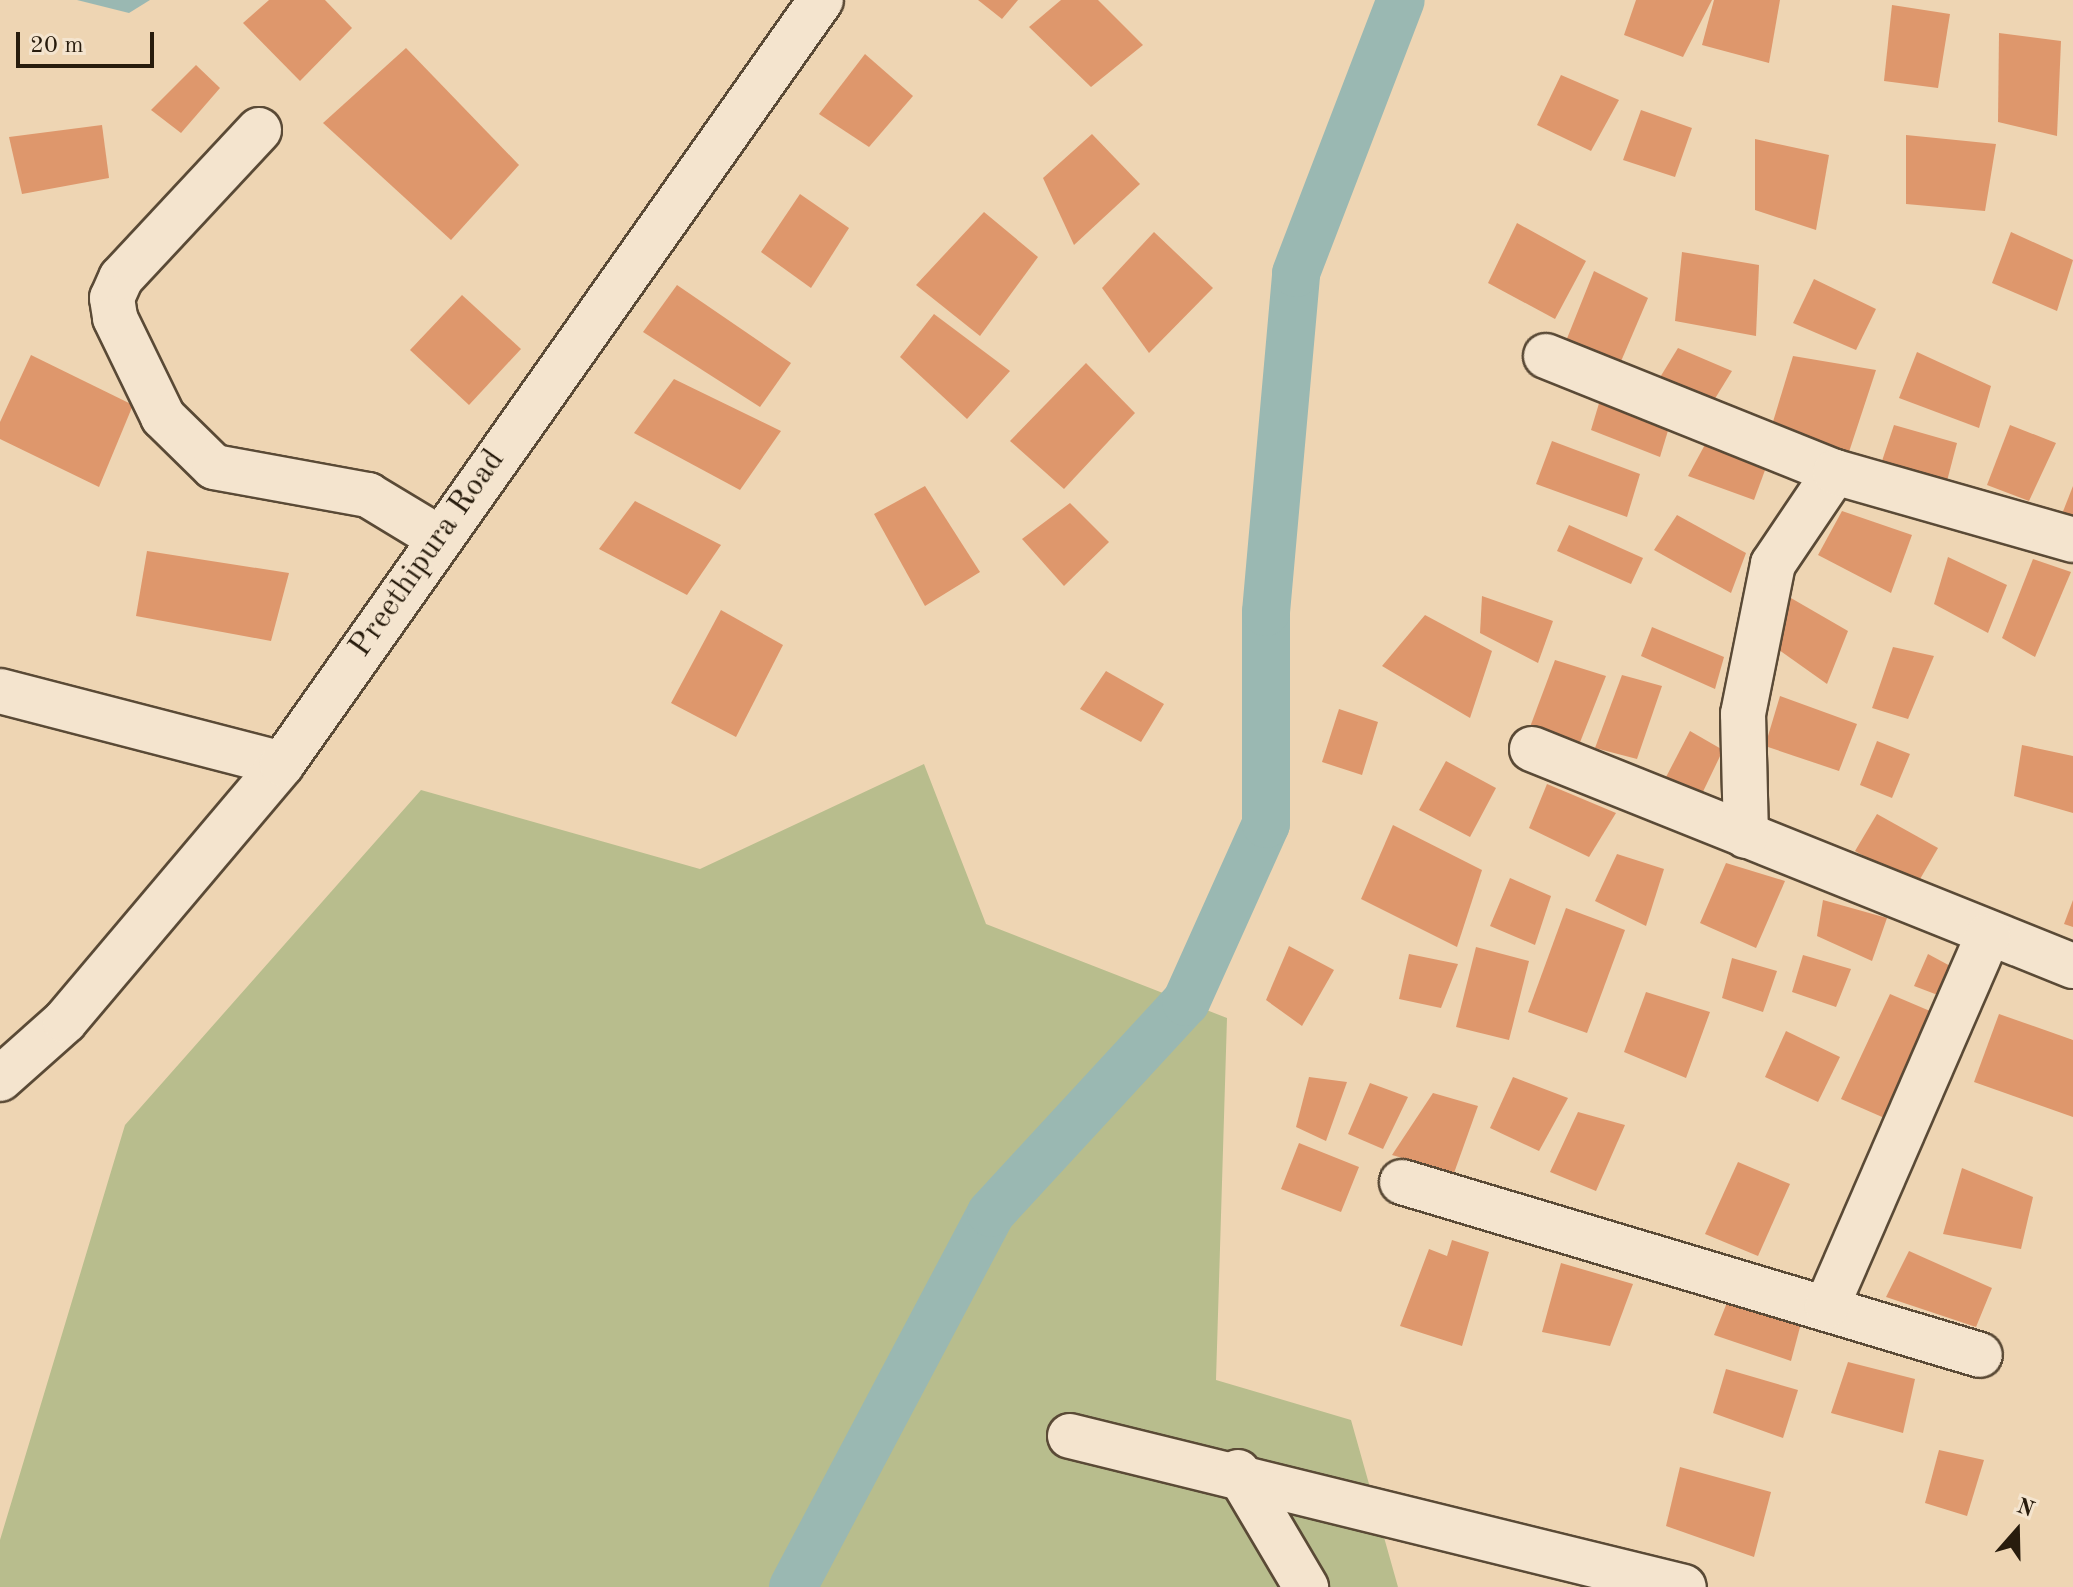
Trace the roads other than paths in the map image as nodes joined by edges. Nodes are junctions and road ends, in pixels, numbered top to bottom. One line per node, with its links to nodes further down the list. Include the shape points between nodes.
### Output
1 (821, 0): 5 (street, Preethipura Road, via 644,259)
2 (259, 130): 5 (street, via 121,278 112,298 115,318 163,417 214,467 368,495)
3 (1546, 356): 4 (street)
4 (1835, 472): 6 (street); 10 (street, via 1773,564 1743,714)
5 (436, 536): 9 (street, Preethipura Road)
6 (2073, 540)
7 (0, 691): 9 (street)
8 (1532, 749): 10 (street)
9 (282, 764): 13 (street, Preethipura Road, via 65,1021)
10 (1746, 836): 11 (street)
11 (1988, 935): 12 (street); 15 (street)
12 (2073, 966)
13 (0, 1079)
14 (1402, 1182): 15 (street)
15 (1827, 1306): 16 (street)
16 (1980, 1355)
17 (1070, 1436): 18 (street)
18 (1238, 1472): 19 (street); 20 (street)
19 (1306, 1587)
20 (1684, 1587)

